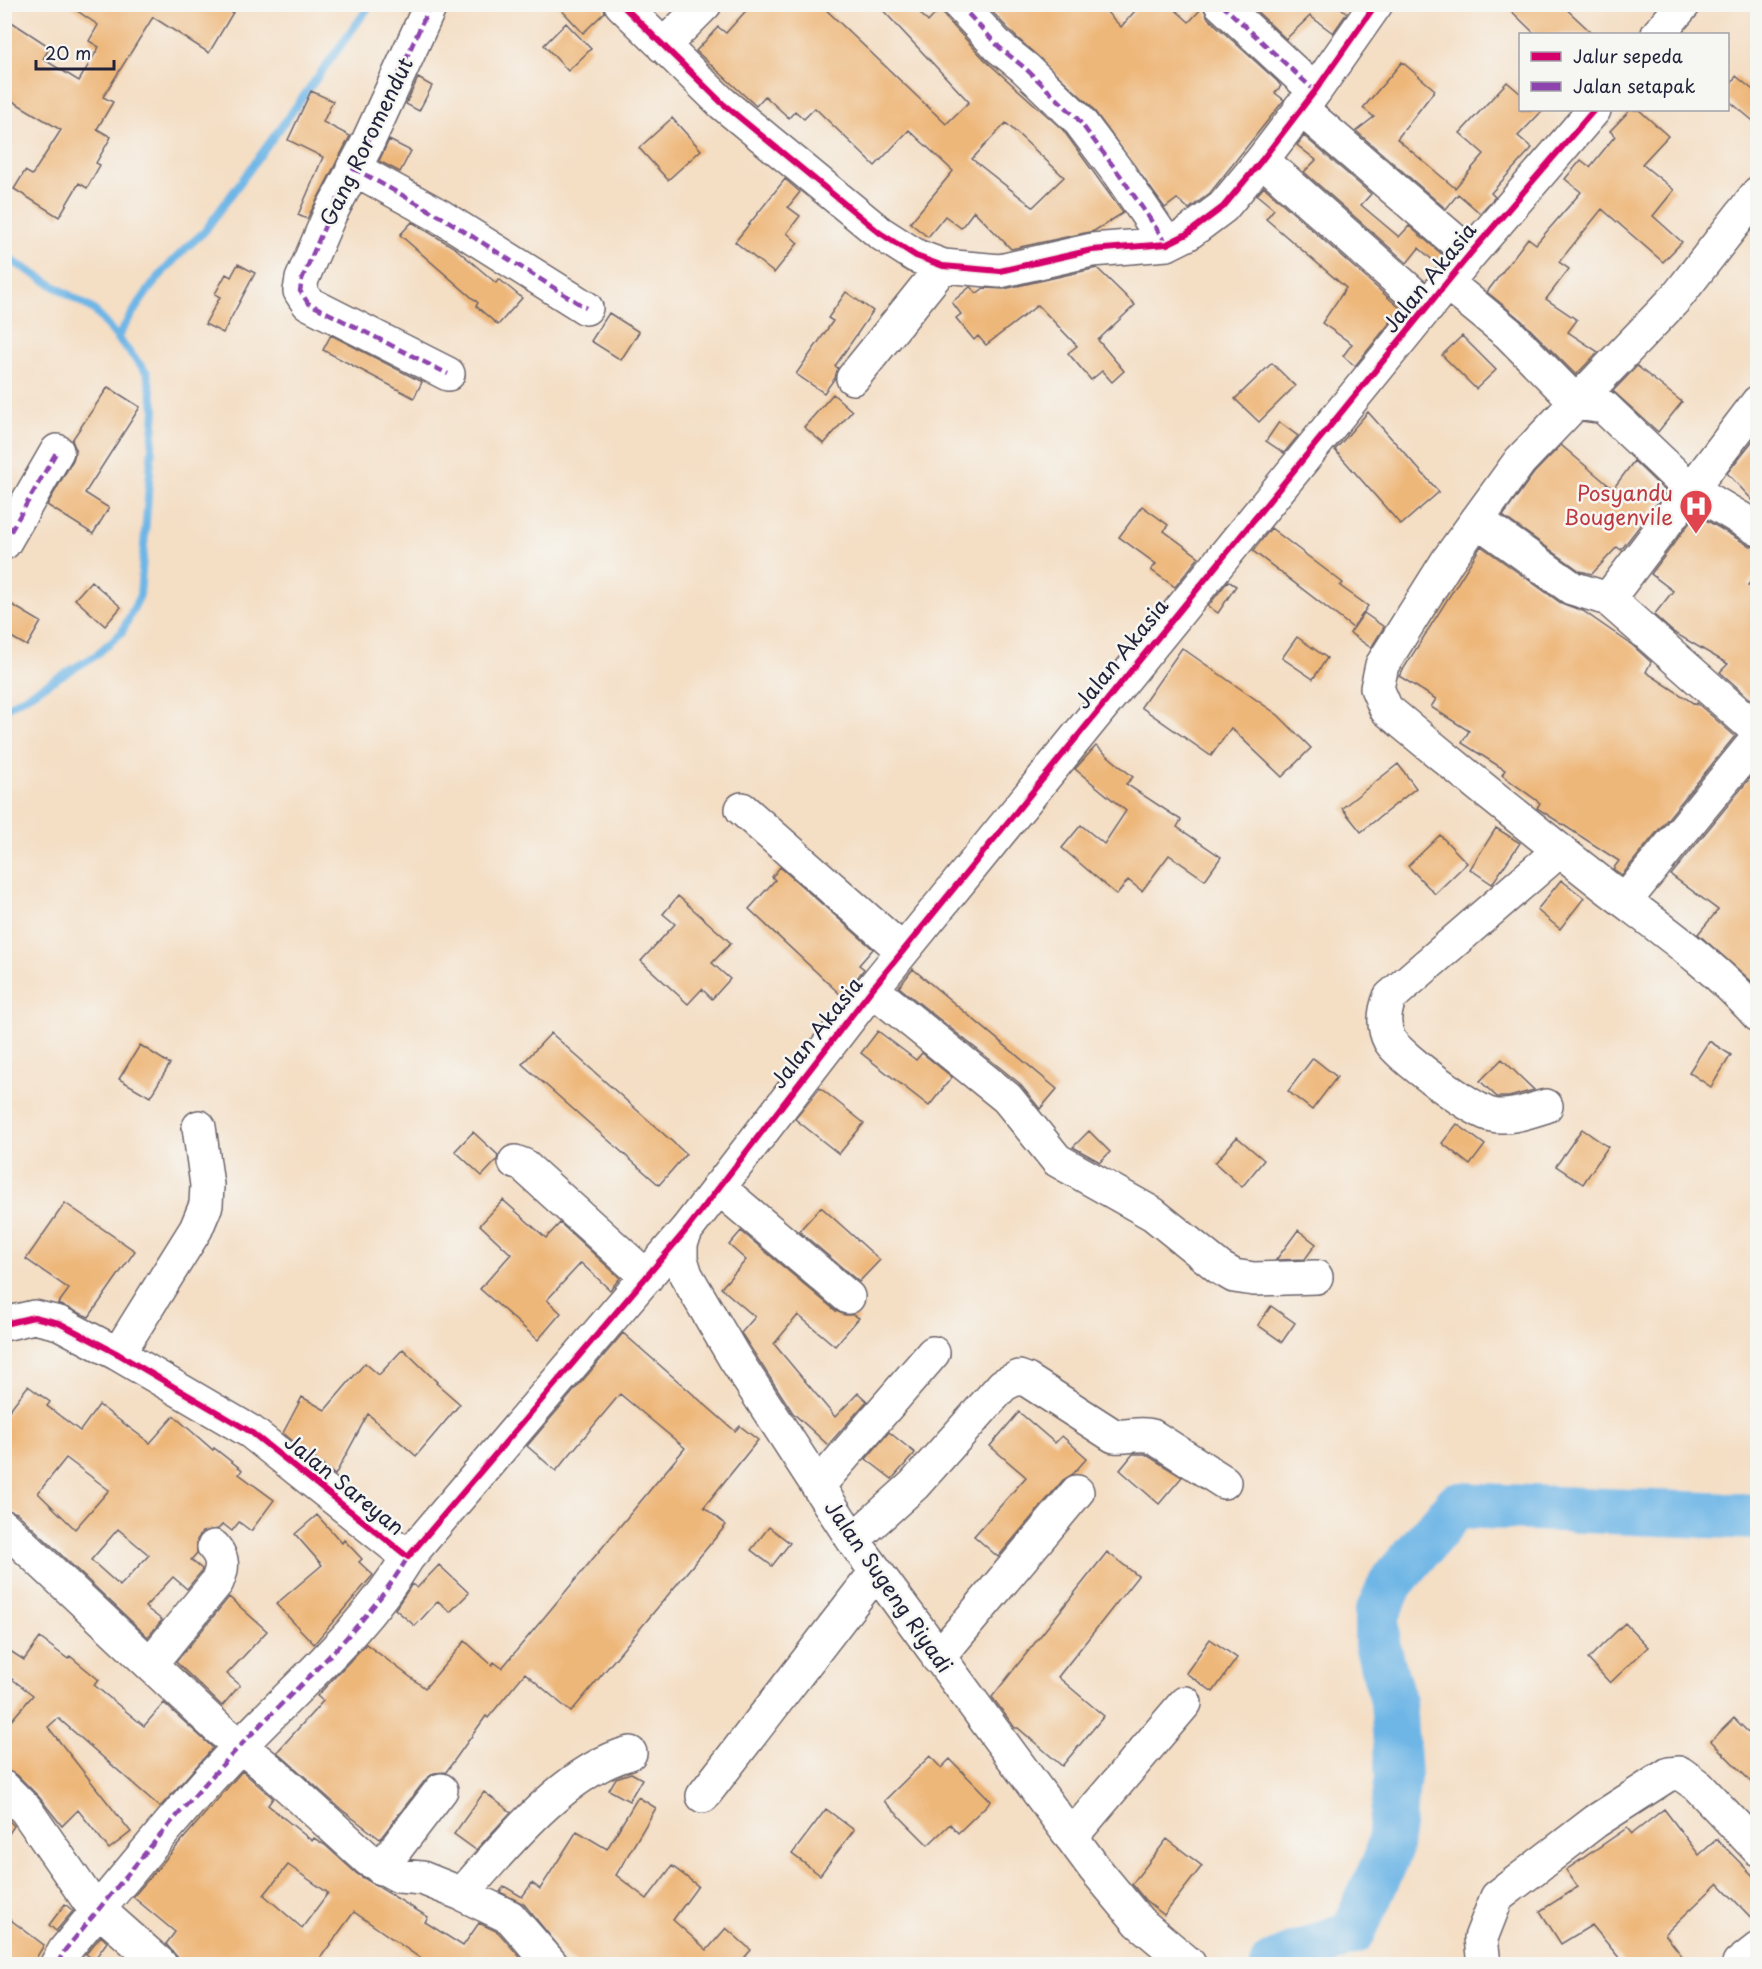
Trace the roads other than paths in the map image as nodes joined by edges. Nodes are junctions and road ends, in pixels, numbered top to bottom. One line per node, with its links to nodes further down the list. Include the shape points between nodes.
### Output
1 (431, 4): 13 (street, Gang Roromendut)
2 (621, 4): 9 (street)
3 (705, 4): 9 (street)
4 (959, 4): 15 (street, via 999,47 1077,118)
5 (1221, 4): 10 (street)
6 (1376, 4): 10 (street)
7 (1684, 4): 8 (street)
8 (1659, 33)
9 (663, 46): 17 (street, via 722,103 880,233 916,256)
10 (1308, 100): 12 (street); 16 (street)
11 (1593, 111): 16 (street, Jalan Akasia)
12 (1262, 160): 15 (street, via 1223,207); 18 (street)
13 (353, 168): 19 (street, via 440,216); 20 (street, Gang Roromendut, via 300,291 308,303)
14 (1758, 193): 23 (street, via 1676,298)
15 (1167, 244): 17 (street, via 1092,250 1000,271)
16 (1470, 254): 18 (street, Jalan Akasia)
17 (943, 266): 21 (street)
18 (1437, 295): 23 (street, via 1508,333); 35 (street, Jalan Akasia)
19 (586, 308)
20 (448, 374)
21 (853, 378)
22 (1758, 402): 25 (street)
23 (1577, 403): 25 (street, via 1604,407); 26 (street, via 1520,461)
24 (57, 451): 28 (street)
25 (1689, 488): 27 (street); 29 (street)
26 (1477, 520): 29 (street, via 1572,588); 33 (street, via 1382,665 1377,688 1386,709)
27 (1758, 529)
28 (4, 543)
29 (1608, 598): 30 (street)
30 (1758, 731)
31 (1758, 738): 34 (street)
32 (742, 809): 35 (street)
33 (1560, 850): 34 (street); 38 (street, via 1390,997 1384,1012 1384,1027 1391,1042 1472,1107 1504,1117)
34 (1625, 901): 37 (street, via 1690,948)
35 (903, 951): 36 (street, Jalan Akasia)
36 (872, 989): 41 (street, Jalan Akasia); 44 (street, via 1007,1098 1057,1160 1153,1214 1220,1268 1234,1276 1254,1279)
37 (1758, 1015)
38 (1546, 1106)
39 (199, 1127): 48 (street, via 206,1205 196,1229)
40 (515, 1162): 43 (street)
41 (718, 1187): 42 (street, Jalan Akasia); 45 (street)
42 (687, 1229): 43 (street, Jalan Sareyan); 50 (street, Jalan Sugeng Riyadi, via 681,1243 686,1275)
43 (647, 1277): 55 (street, Jalan Sareyan)
44 (1316, 1277)
45 (848, 1297)
46 (4, 1324): 48 (street, Jalan Sareyan, via 34,1317 59,1323)
47 (933, 1353): 50 (street)
48 (118, 1354): 55 (street, Jalan Sareyan, via 251,1432)
49 (1224, 1482): 53 (street, via 1152,1436 1114,1436 1018,1377 1003,1385 914,1485)
50 (818, 1486): 53 (street, Jalan Sugeng Riyadi)
51 (1077, 1492): 57 (street)
52 (4, 1527): 58 (street)
53 (853, 1540): 56 (street, Jalan Sugeng Riyadi)
54 (214, 1547): 58 (street, via 222,1562 217,1582)
55 (408, 1557): 60 (street, via 364,1620)
56 (876, 1572): 57 (street, Jalan Sugeng Riyadi); 64 (street)
57 (938, 1658): 65 (street, Jalan Sugeng Riyadi)
58 (151, 1663): 60 (street)
59 (1185, 1703): 65 (street)
60 (241, 1745): 67 (street); 69 (street)
61 (630, 1753): 68 (street, via 586,1772 515,1834)
62 (4, 1788): 69 (street, via 27,1810)
63 (441, 1790): 67 (street)
64 (703, 1796)
65 (1071, 1837): 74 (street, Jalan Sugeng Riyadi, via 1140,1922)
66 (1758, 1849): 75 (street, via 1698,1786 1680,1773 1669,1774 1596,1821 1497,1897 1481,1938)
67 (381, 1868): 68 (street, via 399,1876 422,1878)
68 (462, 1894): 73 (street, via 510,1917)
69 (98, 1910): 71 (street); 72 (street)
70 (1758, 1949): 76 (street)
71 (57, 1965)
72 (160, 1965)
73 (551, 1965)
74 (1188, 1965)
75 (1484, 1965)
76 (1739, 1965)

